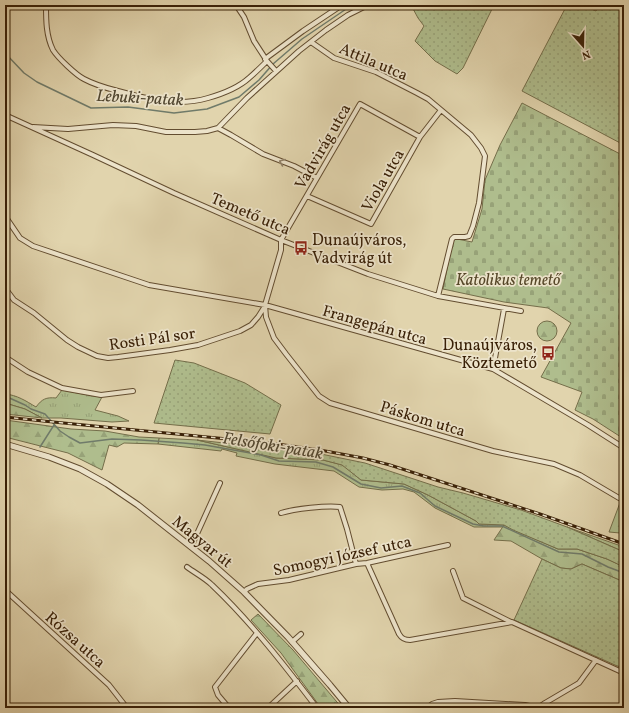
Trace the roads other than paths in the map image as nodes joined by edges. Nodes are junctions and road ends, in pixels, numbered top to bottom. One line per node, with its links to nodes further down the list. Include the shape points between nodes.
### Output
1 (46, 5): 6 (street, via 48,37 64,62 94,85 144,98 183,102 207,98 237,87)
2 (236, 5): 6 (street)
3 (342, 5): 6 (street)
4 (368, 5): 5 (street)
5 (311, 42): 7 (street); 8 (street, Attila utca, via 334,58 376,72 412,90)
6 (266, 60): 7 (street)
7 (276, 71): 11 (street)
8 (441, 110): 12 (street, Viola utca); 18 (street, Attila utca, via 471,134 485,156 474,226 469,236 452,239)
9 (5, 115): 10 (street, Temető utca)
10 (30, 127): 11 (street, via 68,129 136,126 166,132 207,131); 16 (street, Temető utca)
11 (218, 128): 13 (street, one-way to 11, via 263,154)
12 (420, 137): 13 (street, Vadvirág utca, via 360,104); 14 (street, Viola utca, via 371,224)
13 (317, 178): 14 (street, Vadvirág utca)
14 (307, 196): 16 (street, Vadvirág utca)
15 (5, 216): 19 (street, Frangepán utca, via 20,238 33,246 149,285)
16 (281, 240): 18 (street, Temető utca, via 368,274); 19 (street, via 281,250)
17 (5, 288): 19 (street, Rosti Pál sor, via 14,300 67,340 97,356 108,358 198,345 240,331 251,325)
18 (438, 296): 20 (street, Temető utca)
19 (265, 305): 23 (street, Frangepán utca); 28 (street, Páskom utca, via 266,318 274,338 319,396 330,403 493,451 554,464 580,475)
20 (504, 309): 21 (street, Temető utca); 23 (street)
21 (521, 311)
22 (5, 357): 24 (street, via 28,372 62,388 101,395)
23 (493, 369): 26 (street, Frangepán utca)
24 (133, 391)
25 (5, 444): 31 (street, Magyar út, via 80,469 130,499)
26 (624, 448)
27 (220, 483): 31 (street)
28 (619, 498)
29 (281, 513): 33 (street, via 289,510 340,507)
30 (448, 545): 32 (street, Somogyi József utca)
31 (191, 547): 37 (street, Magyar út)
32 (367, 563): 33 (street, Somogyi József utca); 38 (street, via 401,637 405,640)
33 (356, 564): 37 (street, Somogyi József utca, via 289,580 258,584)
34 (187, 567): 39 (street, Magyar út, via 214,587)
35 (454, 571): 38 (street, via 463,598)
36 (5, 590): 45 (street, Rózsa utca, via 109,685)
37 (244, 592): 41 (street, Magyar út)
38 (512, 622): 42 (street)
39 (257, 634): 44 (street, Magyar út); 46 (street, via 215,687)
40 (301, 634): 41 (street)
41 (292, 642): 49 (street, Magyar út)
42 (596, 660): 43 (street); 51 (street, via 579,683)
43 (624, 673)
44 (297, 681): 47 (street); 48 (street, Magyar út)
45 (127, 708)
46 (229, 708)
47 (268, 708)
48 (318, 708)
49 (349, 708)
50 (427, 708): 51 (street, via 438,702 455,701)
51 (538, 708)

